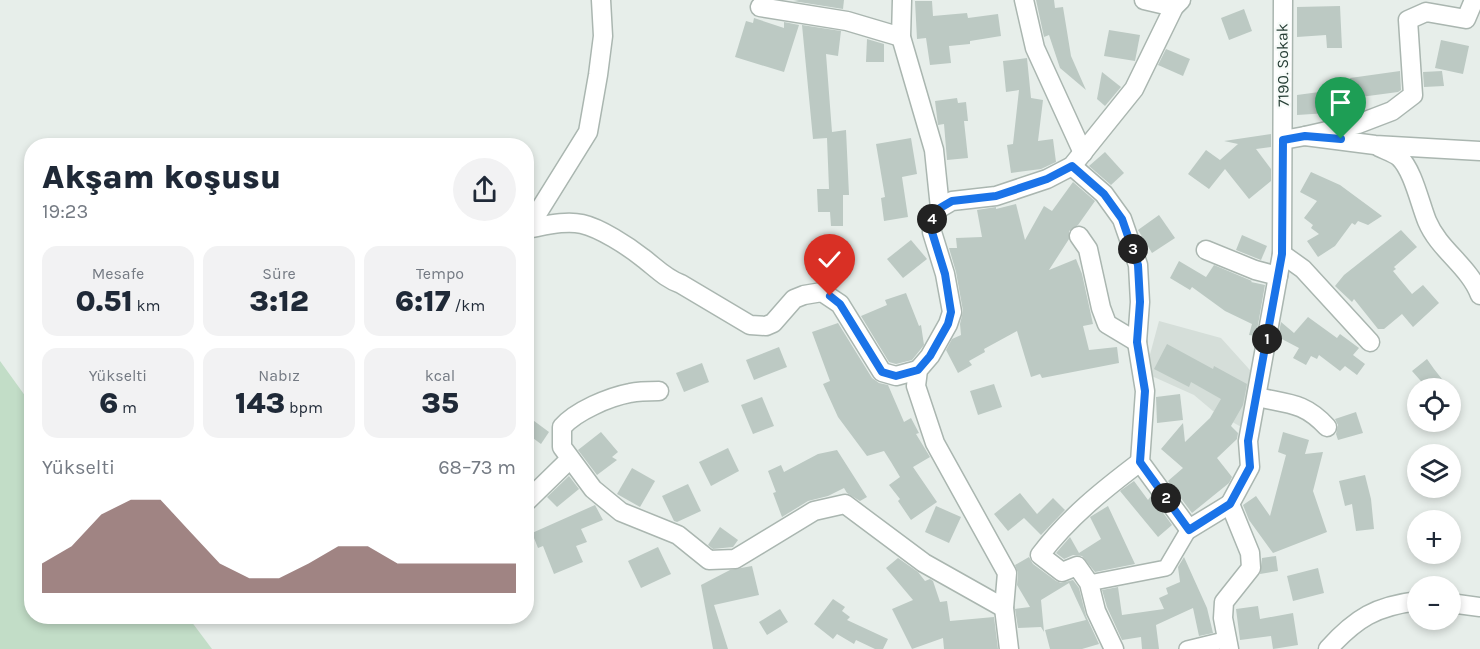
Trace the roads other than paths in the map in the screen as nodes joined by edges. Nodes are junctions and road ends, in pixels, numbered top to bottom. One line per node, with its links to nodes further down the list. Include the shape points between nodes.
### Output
1 (601, 0): 16 (street, via 603,36 588,132)
2 (902, 0): 9 (street)
3 (1024, 0): 14 (street, via 1035,48)
4 (1144, 0): 7 (street)
5 (1283, 0): 11 (street, 7190. Sokak)
6 (1474, 0): 10 (street, via 1466,19 1426,12 1408,20 1413,95 1392,111 1358,124)
7 (1178, 3): 14 (street, via 1134,89)
8 (760, 7): 9 (street, via 847,21)
9 (901, 36): 15 (street, via 934,150)
10 (1305, 136): 11 (street); 12 (street)
11 (1283, 140): 20 (street, 7190. Sokak)
12 (1375, 144): 13 (street); 22 (street, via 1400,158 1427,222 1441,244 1475,281)
13 (1480, 152)
14 (1078, 160): 15 (street, via 1047,179 996,196 952,201); 23 (street, via 1122,219 1138,265)
15 (940, 208): 25 (street, via 932,218 932,232 951,312 930,356)
16 (534, 216)
17 (534, 228): 25 (street, via 568,223 593,228 640,255 671,280 750,325 773,323 794,299 822,292 840,304 882,372 896,376)
18 (1079, 236): 23 (street, via 1088,249 1107,324)
19 (1206, 250): 21 (street)
20 (1282, 254): 21 (street, 7190. Sokak); 24 (street, via 1303,269)
21 (1278, 276): 27 (street, 7190. Sokak)
22 (1480, 295)
23 (1137, 342): 30 (street, via 1145,391)
24 (1370, 342)
25 (918, 370): 38 (street, via 916,386 935,443 1007,573)
26 (659, 391): 29 (street, via 630,392 571,417 562,427 562,447)
27 (1257, 397): 28 (street, via 1307,408); 32 (street, 7190. Sokak, via 1248,441 1250,467)
28 (1327, 427)
29 (569, 460): 31 (street); 38 (street, via 593,489 621,512 678,536 709,560 735,558 814,512 844,504 924,563)
30 (1140, 462): 33 (street); 34 (street, via 1093,497 1058,531 1041,555 1062,572 1077,566)
31 (534, 494)
32 (1230, 504): 33 (street); 39 (street, via 1250,553 1251,568 1224,602)
33 (1189, 530): 34 (street, via 1166,568)
34 (1089, 583): 41 (street, via 1096,611)
35 (1407, 602): 43 (street, via 1373,611)
36 (1461, 604): 37 (street)
37 (1480, 607)
38 (1004, 608): 40 (street)
39 (1228, 644): 42 (street)
40 (1009, 649)
41 (1114, 649)
42 (1187, 649)
43 (1328, 649)

